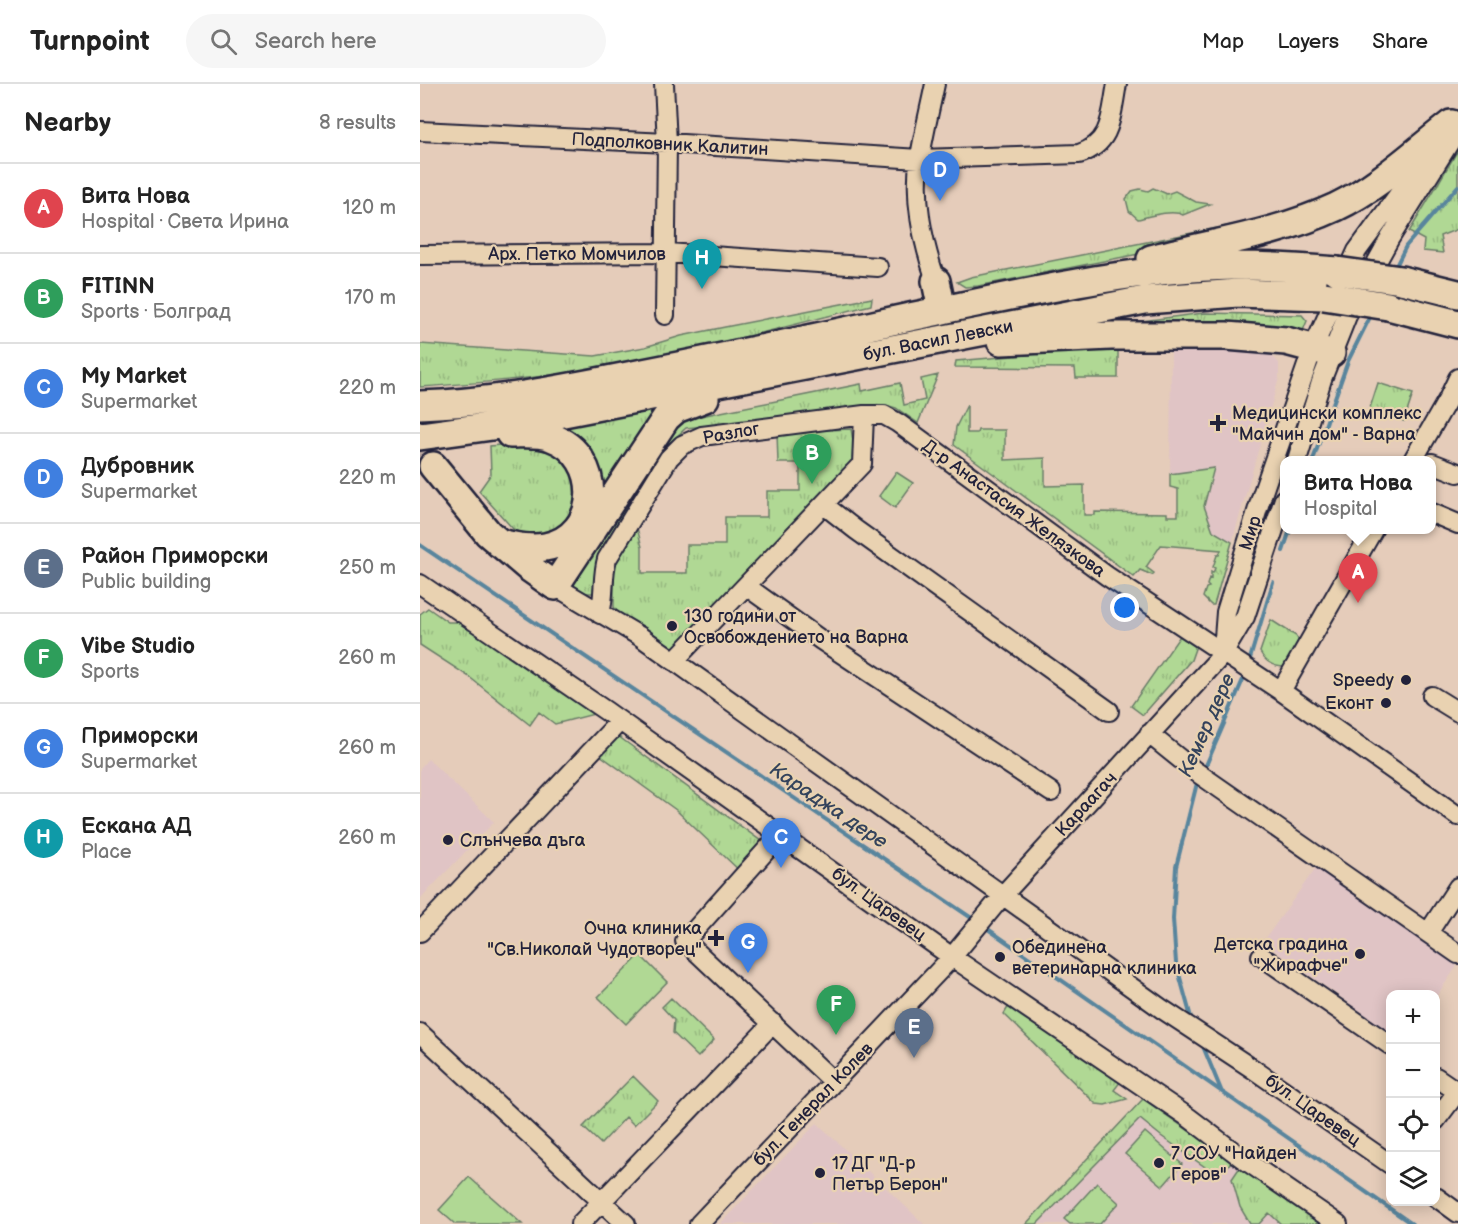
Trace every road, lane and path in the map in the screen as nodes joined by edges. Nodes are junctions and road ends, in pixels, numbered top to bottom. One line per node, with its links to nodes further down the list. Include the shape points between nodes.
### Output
1 (664, 84): 6 (street)
2 (935, 84): 7 (street)
3 (1117, 84): 7 (street, Подполковник Калитин, via 1110,123 1091,150 1079,154)
4 (1456, 123): 14 (highway, via 1337,207 1305,220); 20 (street, Мир, via 1357,251)
5 (420, 131): 6 (street, Подполковник Калитин)
6 (666, 143): 7 (street, Подполковник Калитин); 8 (street)
7 (919, 159): 12 (street, via 922,230)
8 (666, 253): 9 (street, Арх. Петко Момчилов); 10 (street, Арх. Петко Момчилов); 17 (street)
9 (420, 255)
10 (878, 267)
11 (1458, 274): 13 (highway)
12 (936, 281): 16 (highway)
13 (1407, 281): 14 (highway, бул. Васил Левски, bridge, via 1337,271 1204,267); 15 (highway, бул. Васил Левски)
14 (1024, 293): 16 (highway, бул. Васил Левски)
15 (1458, 294)
16 (942, 310): 23 (highway, бул. Васил Левски, via 556,390)
17 (664, 315)
18 (1458, 324): 19 (highway, бул. Васил Левски, bridge, via 1388,306 1324,296 1238,294 1145,300)
19 (910, 345): 20 (highway, via 1197,335 1256,338); 21 (highway, бул. Васил Левски)
20 (1322, 351): 27 (street, Мир); 42 (street, Мир, via 1263,492 1226,612)
21 (771, 374): 26 (highway, бул. Васил Левски); 39 (highway, via 669,413)
22 (1458, 378): 28 (street)
23 (420, 405)
24 (864, 415): 25 (street, Разлог, via 884,415); 32 (street, via 861,464); 41 (street, Разлог, via 702,436 682,445 663,467 607,559)
25 (898, 423): 42 (street, Д-р Анастасия Желязкова, via 1099,570)
26 (430, 435): 37 (highway, via 546,435 569,447 583,464 588,473 588,507 572,534 543,548)
27 (1298, 456)
28 (1424, 456)
29 (1436, 465): 31 (street)
30 (433, 466): 37 (highway)
31 (1458, 473)
32 (824, 505): 40 (street); 46 (street)
33 (1280, 511): 42 (street, Мир, via 1245,617)
34 (1436, 515): 35 (street)
35 (1458, 524)
36 (1371, 534): 44 (street)
37 (498, 542): 39 (highway)
38 (420, 584): 48 (street, бул. Царевец)
39 (555, 586): 41 (street, бул. Царевец)
40 (746, 586): 43 (street); 50 (street)
41 (600, 614): 43 (street, бул. Царевец)
42 (1223, 654): 44 (street, Д-р Анастасия Желязкова); 49 (street, Караагач)
43 (674, 661): 54 (street, бул. Царевец)
44 (1281, 692): 51 (street, Д-р Анастасия Желязкова)
45 (1432, 696): 47 (street)
46 (1109, 711)
47 (1458, 711)
48 (620, 722): 52 (street, бул. Царевец); 55 (street)
49 (1149, 734): 54 (street, Караагач); 56 (street, via 1199,774)
50 (1052, 792)
51 (1458, 816)
52 (780, 835): 57 (street, бул. Царевец); 60 (street, via 685,941)
53 (1458, 887): 56 (street)
54 (998, 902): 57 (street, Караагач); 67 (street, бул. Царевец)
55 (420, 932)
56 (1428, 933): 58 (street)
57 (956, 952): 64 (street, бул. Генерал Колев); 74 (street, бул. Царевец)
58 (1458, 954)
59 (1261, 956): 62 (street)
60 (773, 1023): 64 (street); 69 (street)
61 (420, 1033): 69 (street)
62 (1389, 1044)
63 (1440, 1080): 65 (street)
64 (834, 1082): 73 (street, бул. Генерал Колев)
65 (1458, 1092): 66 (street)
66 (1440, 1115)
67 (1386, 1161)
68 (1440, 1200): 70 (street)
69 (602, 1202): 71 (street); 72 (street)
70 (1458, 1213)
71 (580, 1224)
72 (626, 1224)
73 (699, 1224)
74 (1338, 1224)

